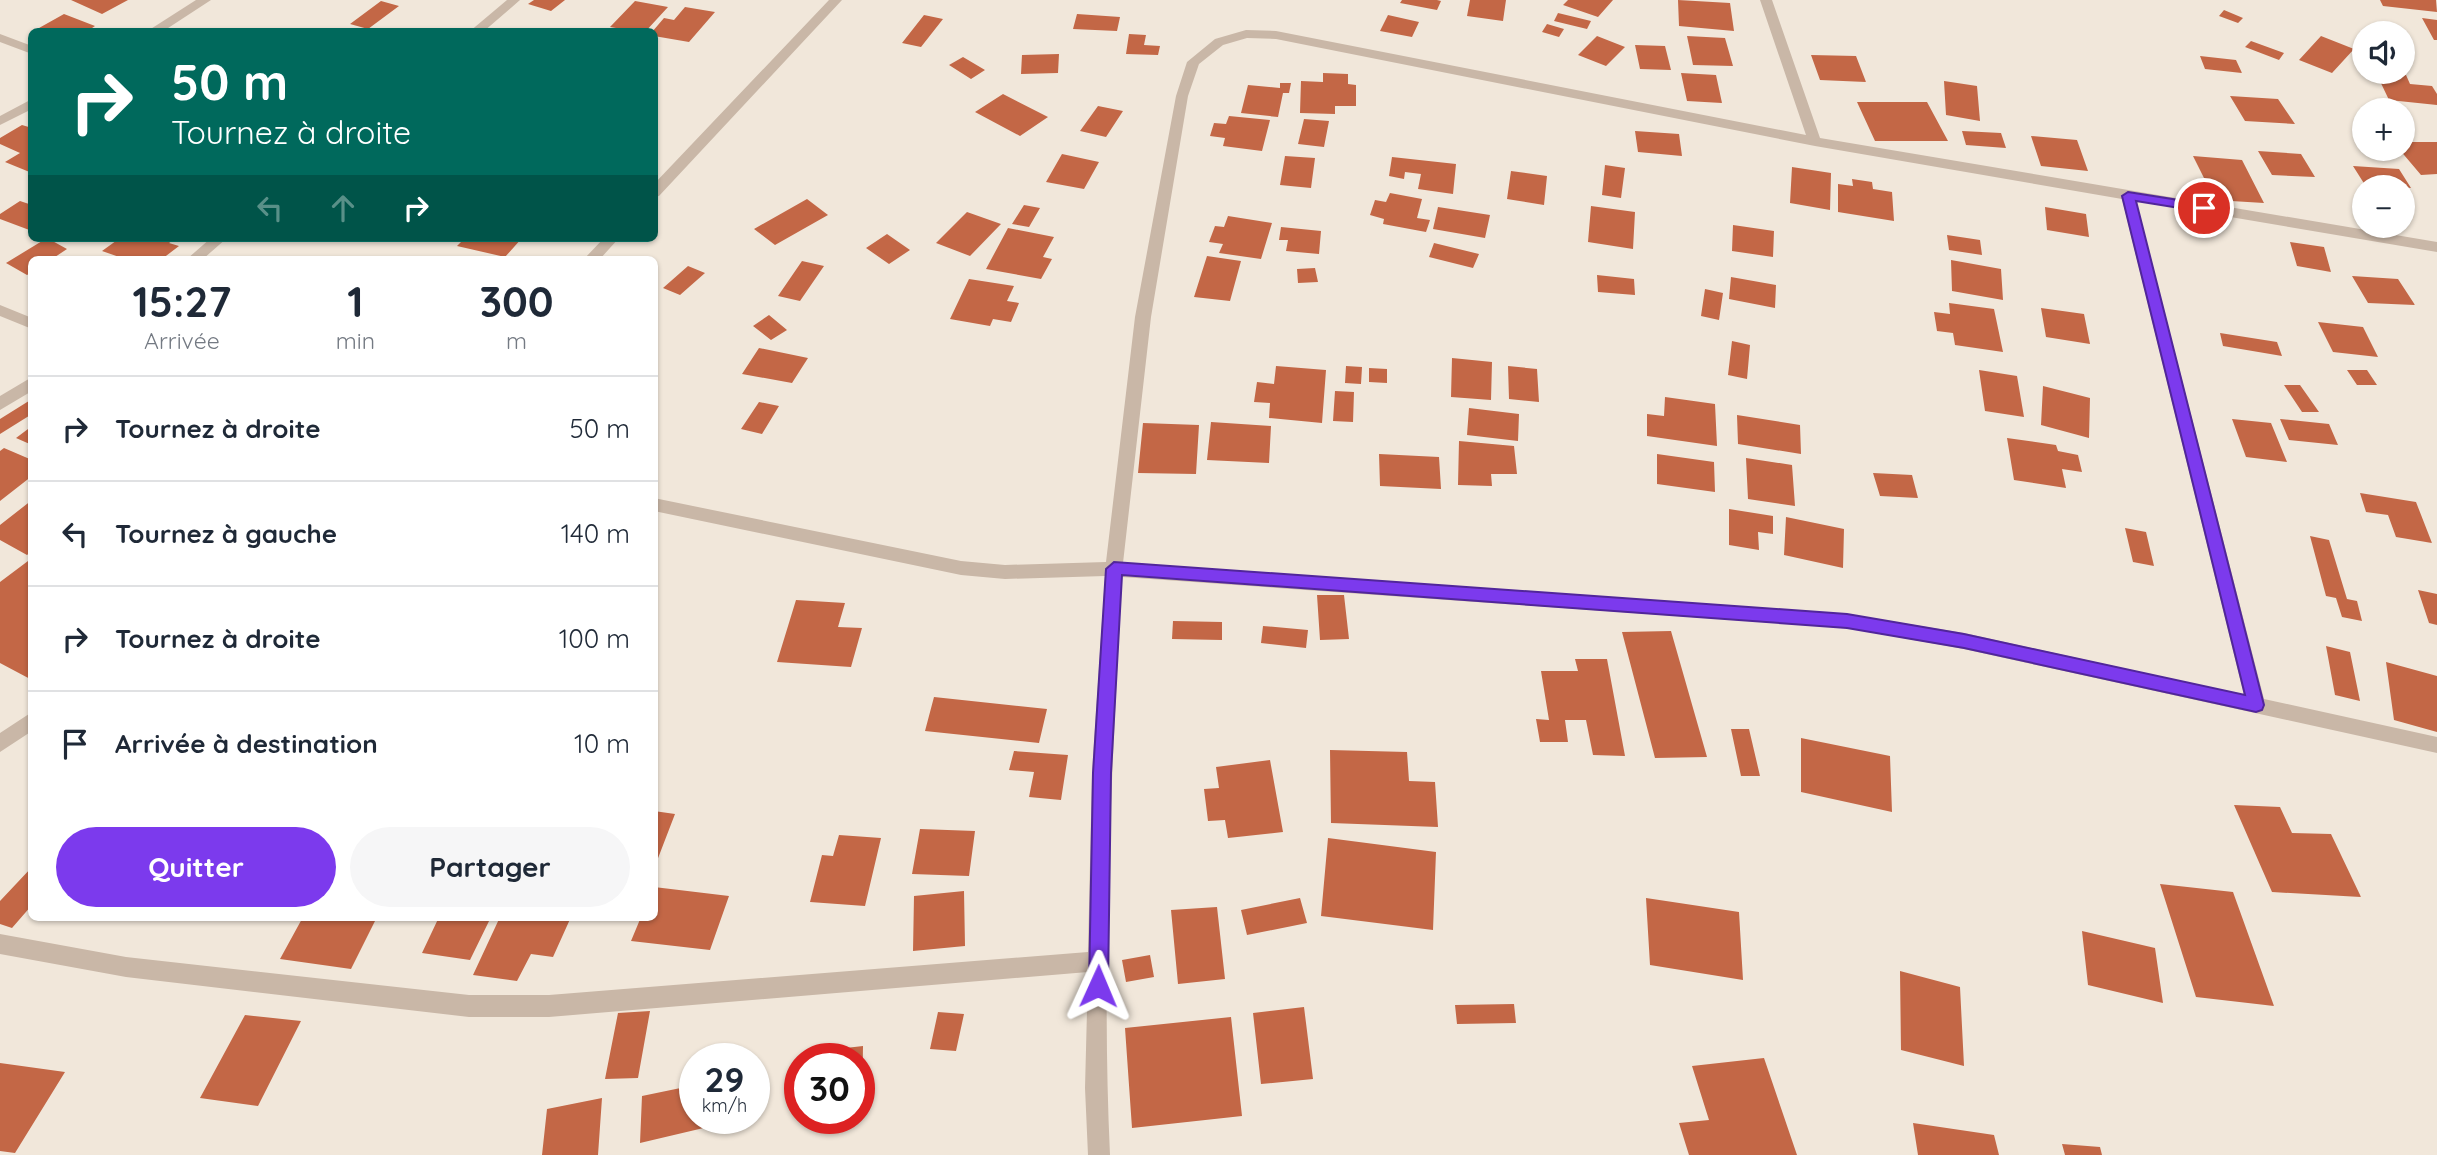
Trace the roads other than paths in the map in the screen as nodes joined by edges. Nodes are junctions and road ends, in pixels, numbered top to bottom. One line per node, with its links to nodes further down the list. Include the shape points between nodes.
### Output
1 (205, 0): 5 (street)
2 (514, 0): 6 (street)
3 (836, 0): 12 (street)
4 (1766, 0): 11 (street)
5 (159, 28)
6 (480, 28)
7 (0, 38): 8 (street)
8 (28, 48)
9 (28, 105): 10 (street)
10 (0, 121)
11 (1815, 142): 13 (street); 24 (street, via 1276,35 1246,34 1219,42 1193,62 1182,96 1143,317)
12 (658, 189)
13 (2128, 196): 16 (street); 25 (street)
14 (215, 242): 17 (street)
15 (608, 242): 18 (street)
16 (2437, 247)
17 (198, 256)
18 (594, 256)
19 (0, 310): 20 (street)
20 (28, 322)
21 (28, 386): 22 (street)
22 (0, 404)
23 (658, 505): 24 (street, via 961,568 1005,572)
24 (1114, 569): 25 (street, via 1847,621 1964,641); 30 (street, via 1102,773)
25 (2256, 705): 28 (street)
26 (28, 723): 27 (street)
27 (0, 744)
28 (2437, 745)
29 (0, 944): 30 (street, via 126,967 468,1006 549,1006)
30 (1099, 961): 31 (street)
31 (1099, 1155)

